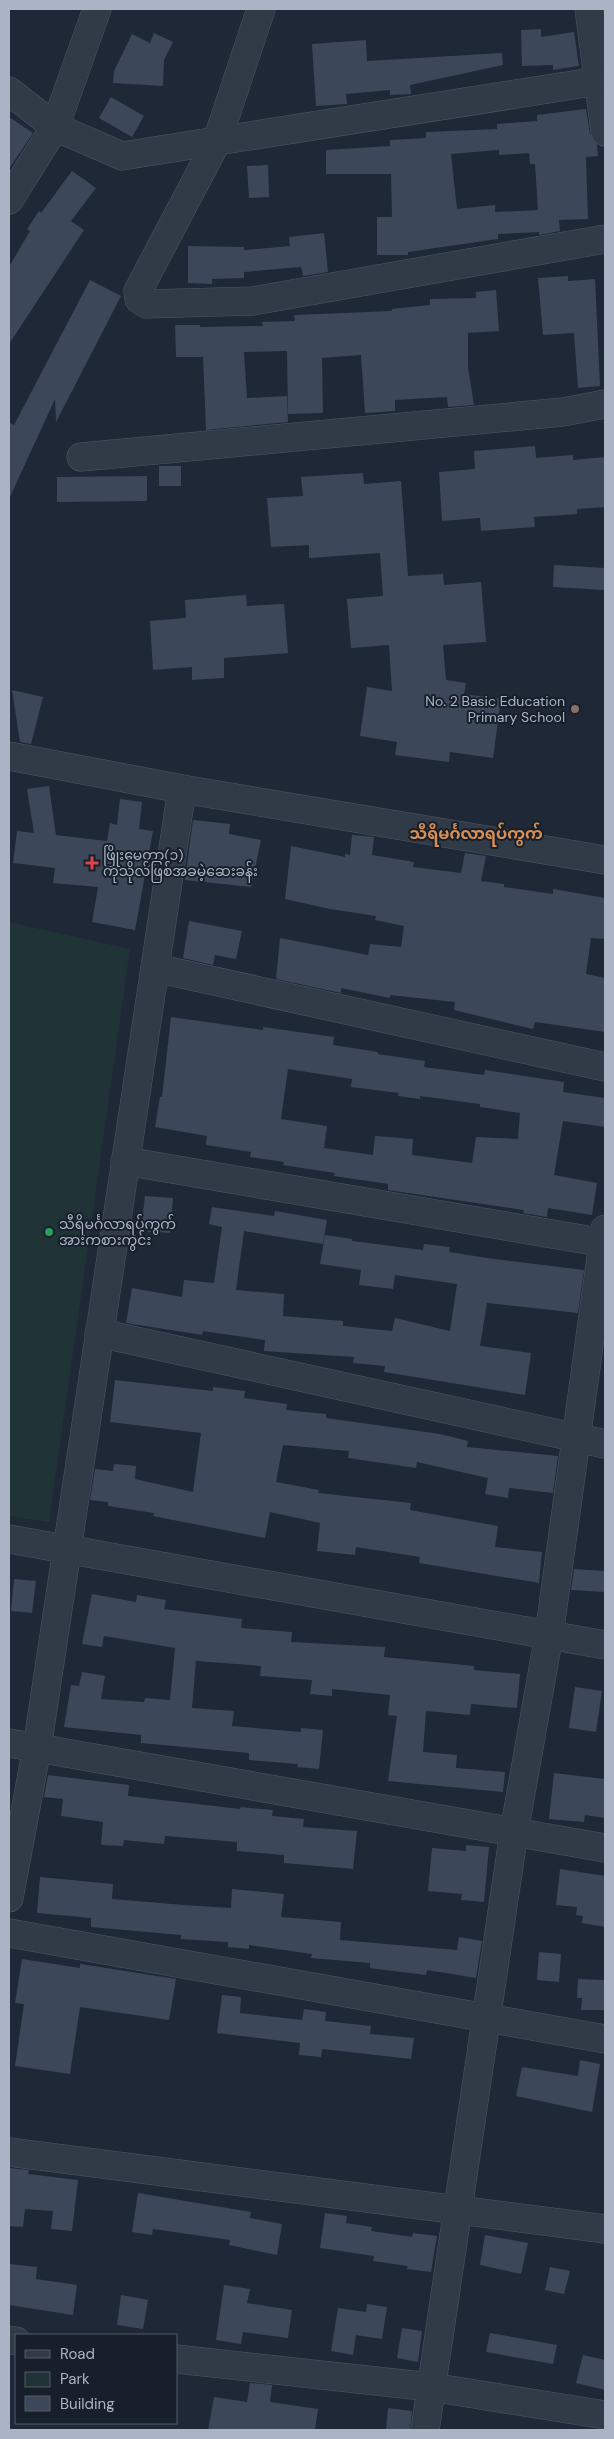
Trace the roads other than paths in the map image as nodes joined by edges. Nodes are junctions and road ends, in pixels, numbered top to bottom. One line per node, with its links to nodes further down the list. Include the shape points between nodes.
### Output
1 (97, 9): 6 (street)
2 (261, 9): 8 (street)
3 (589, 9): 4 (street)
4 (602, 81): 7 (street); 8 (street)
5 (9, 90): 6 (street)
6 (55, 126): 8 (street, via 122,156); 9 (street)
7 (605, 132)
8 (217, 141): 10 (street, via 138,291 138,300 146,304 253,301)
9 (9, 200)
10 (605, 239)
11 (605, 404): 12 (street, via 553,412)
12 (81, 457)
13 (9, 756): 14 (street)
14 (182, 789): 15 (street); 16 (street)
15 (605, 860)
16 (155, 968): 17 (street); 18 (street)
17 (605, 1067)
18 (125, 1161): 19 (street); 20 (street)
19 (604, 1238): 21 (street)
20 (99, 1333): 21 (street); 24 (street)
21 (578, 1439): 22 (street); 25 (street)
22 (605, 1444)
23 (9, 1539): 24 (street)
24 (66, 1549): 25 (street); 28 (street)
25 (549, 1635): 26 (street); 29 (street)
26 (605, 1645)
27 (9, 1743): 28 (street)
28 (37, 1748): 29 (street); 31 (street)
29 (514, 1832): 30 (street); 33 (street)
30 (605, 1848)
31 (9, 1898)
32 (9, 1933): 33 (street)
33 (487, 2018): 34 (street); 36 (street)
34 (605, 2039)
35 (9, 2152): 36 (street)
36 (458, 2209): 37 (street); 39 (street)
37 (605, 2229)
38 (178, 2359): 39 (street)
39 (431, 2387): 40 (street); 41 (street)
40 (605, 2415)
41 (425, 2430)

